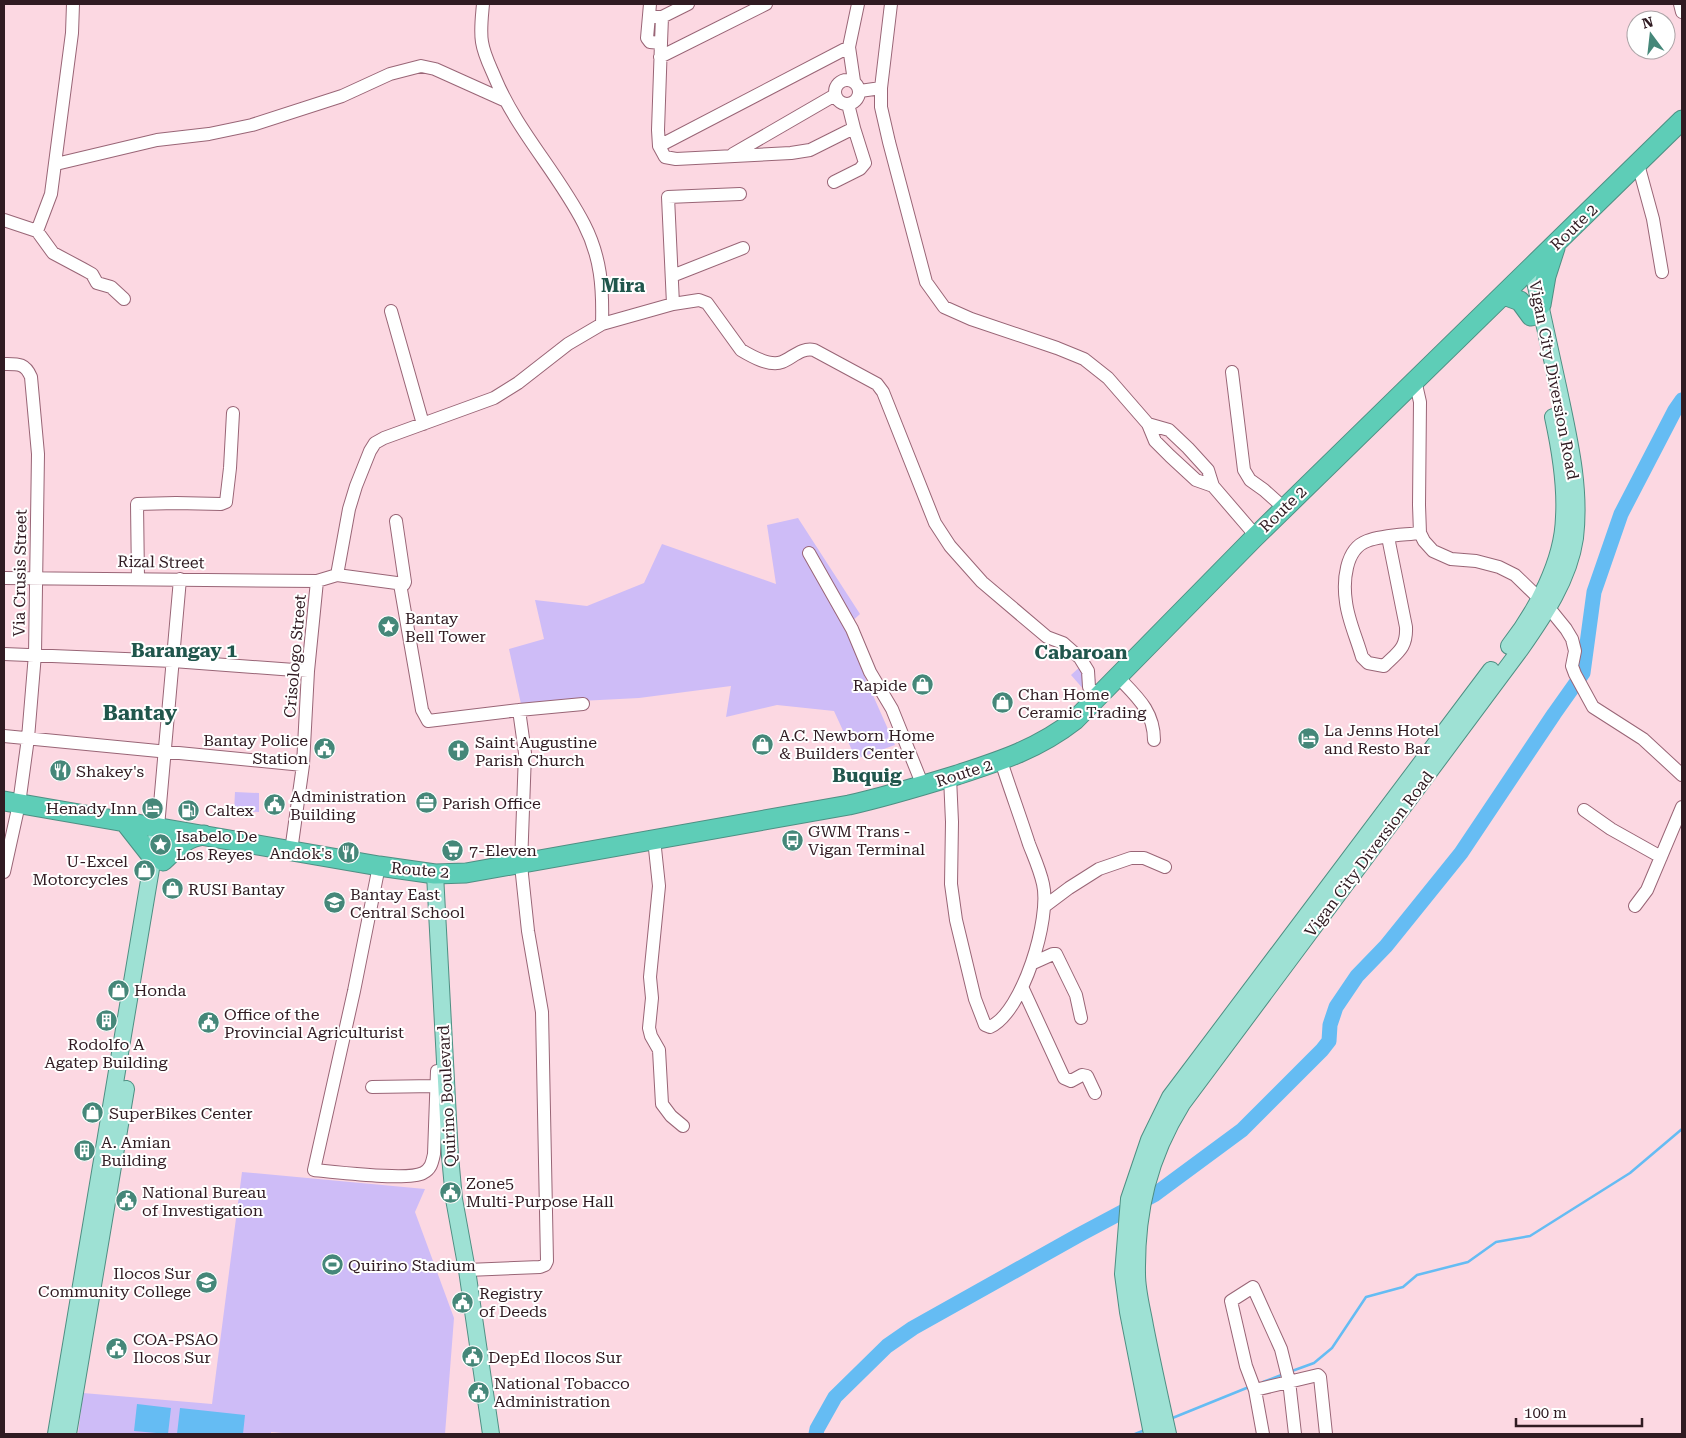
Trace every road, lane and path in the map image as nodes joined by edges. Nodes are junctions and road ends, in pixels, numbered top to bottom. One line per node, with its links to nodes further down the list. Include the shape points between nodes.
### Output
1 (73, 4): 24 (street)
2 (483, 4): 18 (street, via 482,43)
3 (650, 4): 10 (street)
4 (688, 4): 11 (street)
5 (766, 4): 14 (street)
6 (858, 4): 13 (street)
7 (891, 4): 16 (street)
8 (1680, 4): 9 (street)
9 (1682, 12)
10 (648, 17): 11 (street); 12 (street, via 648,41)
11 (662, 17): 12 (street)
12 (661, 43): 14 (street)
13 (849, 47): 15 (street); 22 (street)
14 (660, 57): 22 (street)
15 (857, 86): 16 (street); 17 (street, via 843,80 835,88); 19 (street, via 856,100)
16 (881, 88): 46 (street, via 887,134 926,282 944,307 1084,359 1108,378)
17 (835, 95): 19 (street, via 841,103); 23 (street)
18 (504, 100): 24 (street, via 435,69 421,66 390,74 342,96 252,125 157,140); 40 (street, via 555,176 586,230 600,266)
19 (848, 104): 21 (street)
20 (1682, 120): 25 (highway, Route 2)
21 (854, 128): 23 (street, via 810,150); 26 (street, via 864,163 860,169)
22 (659, 146): 23 (street, via 669,158)
23 (731, 155)
24 (56, 164): 29 (street, via 51,194)
25 (1638, 164): 30 (highway, Route 2); 33 (street, via 1653,219)
26 (834, 182)
27 (740, 194): 34 (street, via 668,197)
28 (4, 220): 29 (street)
29 (37, 231): 36 (street, via 53,253 92,274 97,283 111,287)
30 (1557, 243): 32 (highway, Route 2); 38 (highway)
31 (743, 248): 34 (street)
32 (1528, 272): 35 (highway, Route 2); 38 (main road, Vigan City Diversion Road)
33 (1662, 272)
34 (672, 276): 37 (street)
35 (1504, 294): 38 (highway); 43 (highway, Route 2)
36 (124, 299)
37 (673, 304): 40 (street); 67 (street, via 699,300 707,303 741,350 748,354 776,364 809,348 877,384 935,524 950,546 982,582 1014,610 1080,658 1088,670 1089,687)
38 (1536, 310): 61 (main road, Vigan City Diversion Road, via 1572,454 1577,503 1575,539 1569,562)
39 (391, 311): 45 (street)
40 (602, 324): 45 (street, via 568,344 494,398)
41 (4, 364): 56 (street, Via Crusis Street, via 24,366 31,377 38,454)
42 (1232, 372): 48 (street, via 1244,470 1250,480)
43 (1415, 380): 48 (highway, Route 2); 50 (street, via 1420,402)
44 (232, 414): 57 (street, via 226,502 137,504)
45 (423, 424): 54 (street, via 384,438 370,451 349,509)
46 (1148, 424): 47 (street, via 1155,441 1196,480); 47 (street, via 1169,430 1208,470)
47 (1213, 486): 51 (street)
48 (1284, 508): 51 (highway, Route 2)
49 (396, 521): 60 (street, via 405,582)
50 (1420, 534): 52 (street); 61 (street, via 1433,551 1451,559 1476,561 1515,575)
51 (1256, 536): 66 (highway, Route 2)
52 (1388, 537): 52 (street, via 1366,541 1357,547 1346,575 1346,602 1362,657 1368,663 1384,666 1406,642 1406,627)
53 (809, 553): 78 (street, via 892,709)
54 (337, 575): 59 (street, Crisologo Street); 60 (street)
55 (4, 578): 56 (street, Rizal Street)
56 (37, 578): 57 (street, Rizal Street); 63 (street, Via Crusis Street)
57 (138, 578): 58 (street, Rizal Street)
58 (180, 579): 59 (street, Rizal Street); 64 (street)
59 (317, 581): 65 (street, Crisologo Street)
60 (401, 584): 69 (street, via 422,710 428,721)
61 (1544, 604): 76 (street, via 1572,639 1575,651 1572,666 1593,706 1643,739); 107 (main road, Vigan City Diversion Road, via 1520,650 1170,1124 1136,1196 1132,1224)
62 (4, 654): 63 (street)
63 (35, 654): 64 (street); 71 (street, Via Crusis Street)
64 (173, 661): 65 (street); 73 (street)
65 (308, 671): 75 (street, Crisologo Street)
66 (1118, 677): 67 (highway, Route 2); 72 (street, via 1148,713)
67 (1099, 697): 74 (highway, Route 2, via 1057,734)
68 (583, 704): 69 (street)
69 (520, 710): 89 (street, via 525,753)
70 (4, 736): 71 (street)
71 (28, 738): 73 (street); 79 (street, Via Crusis Street)
72 (1154, 740)
73 (166, 752): 75 (street); 83 (street)
74 (1001, 761): 77 (highway, Route 2); 94 (street, via 1043,883)
75 (303, 765): 86 (street, Crisologo Street)
76 (1682, 775)
77 (950, 777): 78 (highway, Route 2); 97 (street, via 951,884 956,920 975,999 985,1025 998,1024)
78 (923, 786): 85 (highway, Route 2, via 849,805)
79 (11, 802): 82 (highway, Route 2); 92 (street, Via Crusis Street)
80 (1682, 808): 87 (street)
81 (1584, 810): 87 (street)
82 (124, 821): 83 (highway, Route 2); 88 (highway)
83 (163, 828): 84 (highway, Route 2); 88 (main road)
84 (205, 835): 86 (highway, Route 2); 88 (highway, via 186,840)
85 (654, 839): 89 (highway, Route 2); 103 (street, via 659,886 650,977 649,1028 659,1050 662,1104)
86 (291, 851): 90 (highway, Route 2)
87 (1661, 857): 95 (street)
88 (158, 860): 108 (main road)
89 (521, 865): 93 (highway, Route 2); 104 (street, via 542,1012 547,1261 540,1267)
90 (379, 866): 93 (highway, Route 2); 100 (street, via 314,1170 401,1176 423,1173 431,1166 434,1154)
91 (1165, 867): 94 (street, via 1144,858 1131,858 1099,869)
92 (4, 872)
93 (435, 874): 104 (main road, Quirino Boulevard, via 450,1156)
94 (1045, 906): 96 (street)
95 (1635, 906)
96 (1033, 963): 97 (street); 98 (street, via 1056,954 1076,995)
97 (1023, 989): 102 (street, via 1064,1078 1071,1081 1086,1076)
98 (1081, 1018)
99 (436, 1071): 100 (street)
100 (435, 1086): 101 (street)
101 (372, 1087)
102 (1095, 1093)
103 (683, 1126)
104 (467, 1270): 109 (main road, Quirino Boulevard)
105 (1287, 1374): 106 (street); 106 (street, via 1281,1349 1253,1287 1231,1301); 113 (street); 114 (street, via 1316,1374 1320,1377)
106 (1254, 1389): 112 (street)
107 (1154, 1407): 110 (main road, Vigan City Diversion Road); 111 (main road, Vigan City Diversion Road)
108 (62, 1433)
109 (491, 1434)
110 (1152, 1434)
111 (1168, 1434)
112 (1263, 1434)
113 (1295, 1434)
114 (1326, 1434)

